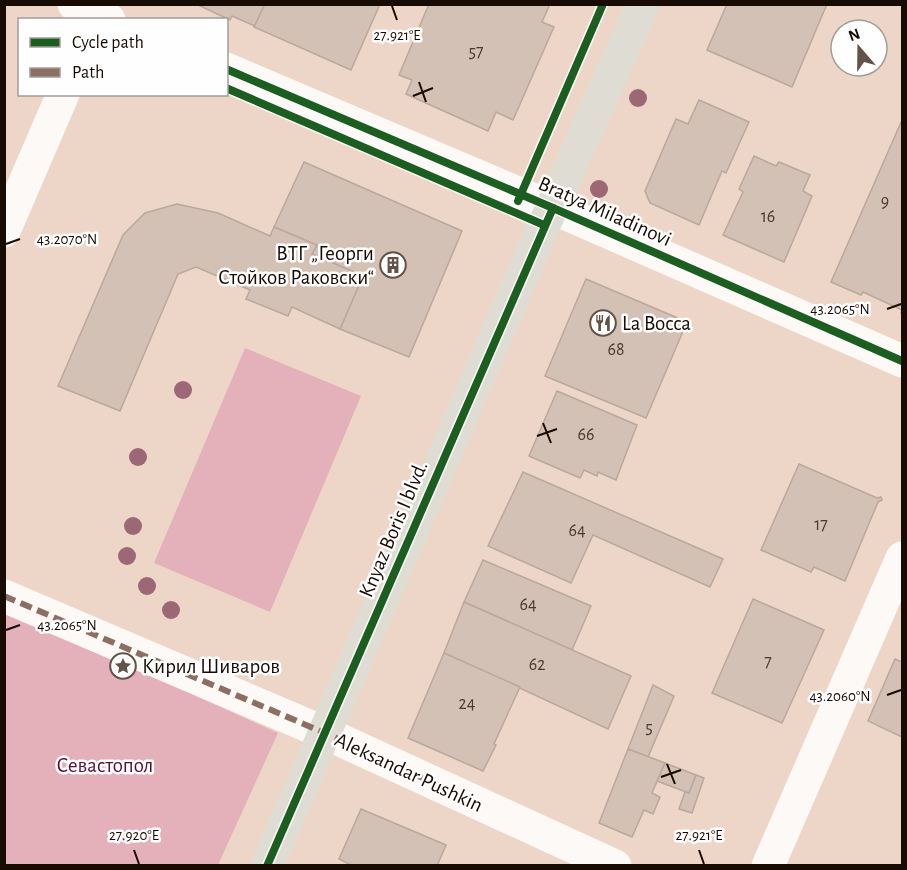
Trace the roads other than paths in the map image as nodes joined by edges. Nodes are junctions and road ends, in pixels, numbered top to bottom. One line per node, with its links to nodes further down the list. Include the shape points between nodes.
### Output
1 (643, 4): 4 (main road, Knyaz Boris I blvd.)
2 (228, 70): 4 (street, Bratya Miladinovi)
3 (62, 96): 5 (street)
4 (553, 208): 6 (street, Bratya Miladinovi); 9 (main road, Knyaz Boris I blvd.)
5 (4, 231)
6 (903, 361)
7 (903, 558): 12 (street)
8 (4, 596): 9 (street, Aleksandar Pushkin)
9 (325, 733): 10 (main road, Knyaz Boris I blvd.); 11 (street, Aleksandar Pushkin)
10 (267, 866)
11 (615, 866)
12 (768, 866)

